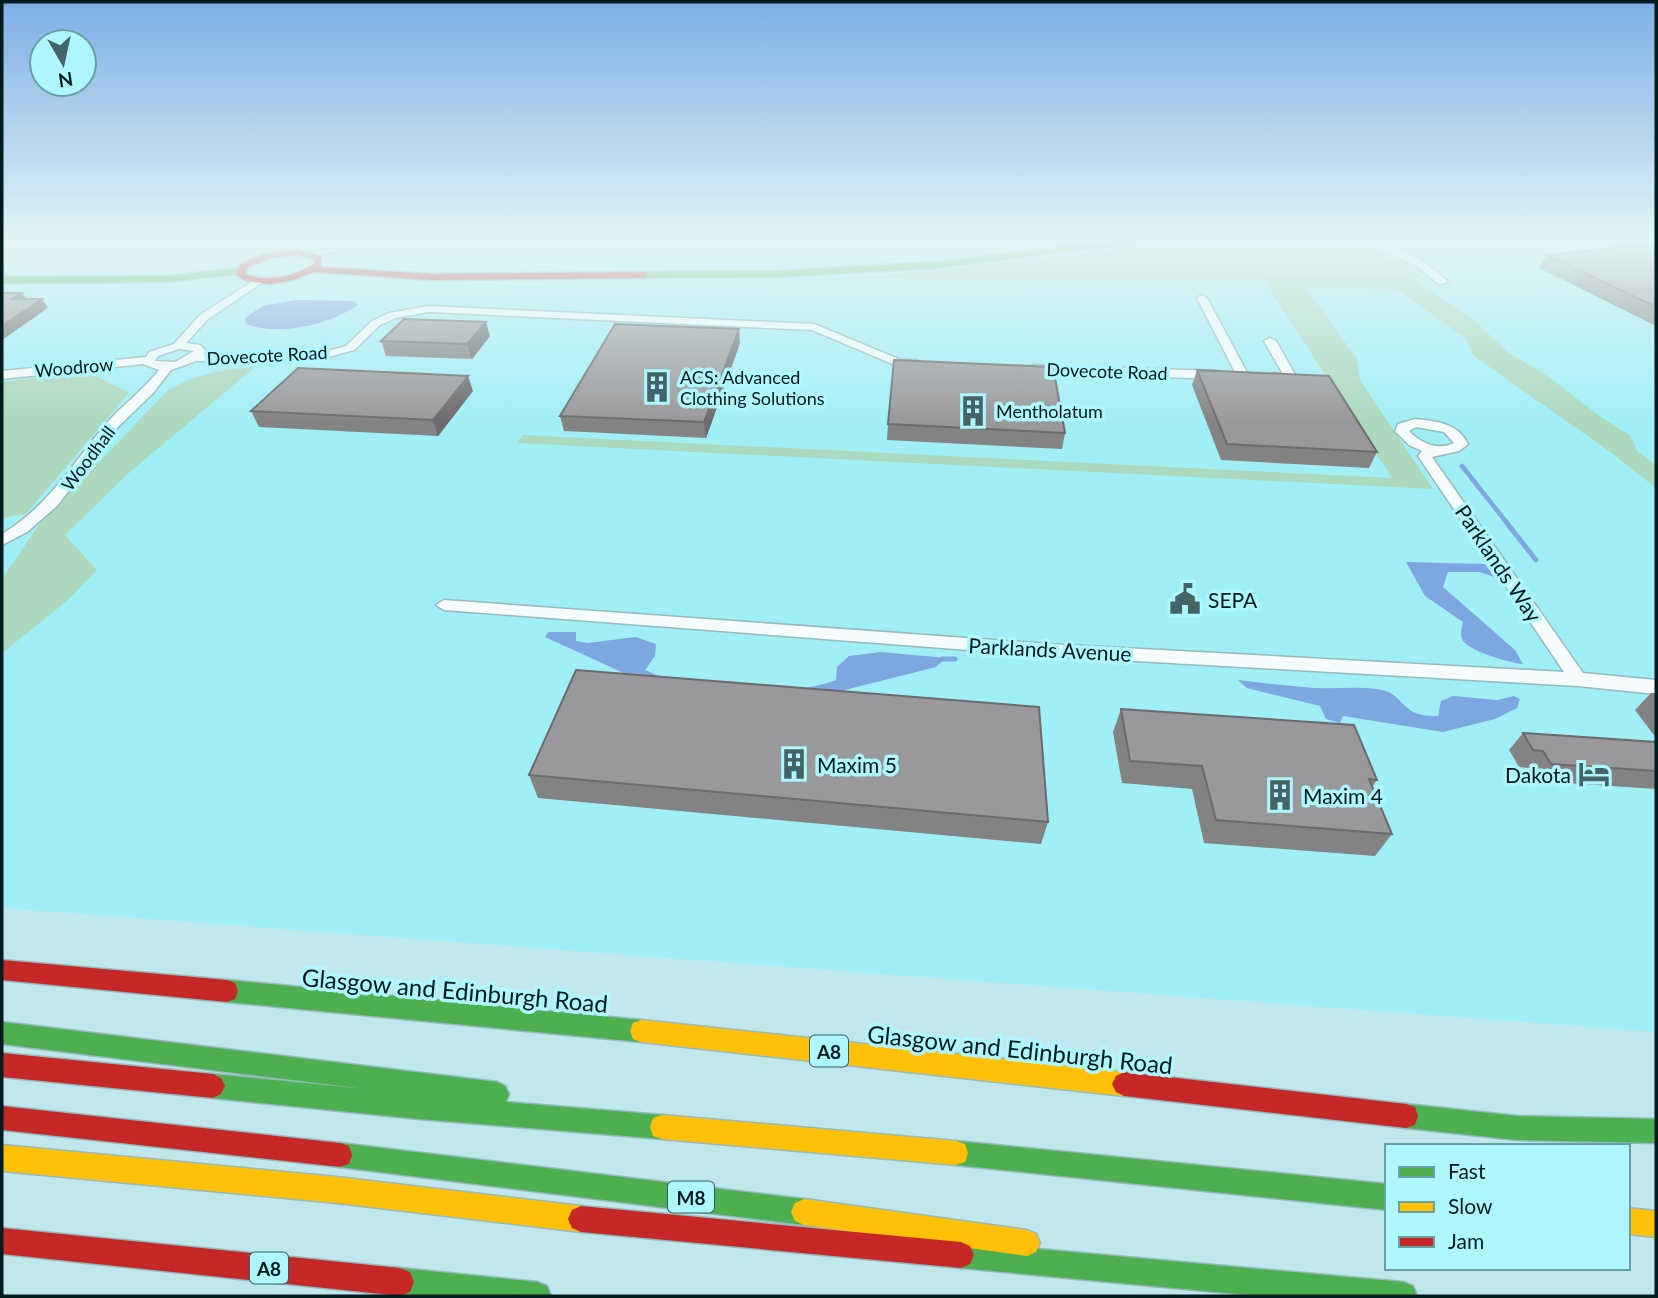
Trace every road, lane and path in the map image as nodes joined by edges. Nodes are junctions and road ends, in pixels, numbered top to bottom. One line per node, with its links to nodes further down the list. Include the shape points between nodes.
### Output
1 (228, 302): 4 (street, via 203,319)
2 (1204, 302): 11 (street)
3 (1270, 341): 11 (street, Dovecote Road, via 1291,378)
4 (178, 346): 5 (street, via 199,349); 6 (street)
5 (195, 358): 7 (street, Dovecote Road, via 321,356 350,348 376,323 393,315 428,309 814,327 899,363); 8 (street, Woodhall)
6 (147, 360): 8 (street); 10 (street, Woodrow)
7 (924, 364)
8 (167, 367): 13 (street, Woodhall, via 111,426 55,502)
9 (1015, 368): 11 (street, Dovecote Road)
10 (2, 374)
11 (1255, 376)
12 (1433, 449): 15 (street, Parklands Way, via 1425,456)
13 (2, 540)
14 (444, 605): 15 (street, Parklands Avenue, via 1035,649)
15 (1578, 679): 16 (street, Parklands Avenue)
16 (1656, 687)
17 (2, 970): 23 (main road, Glasgow and Edinburgh Road / A8, via 736,1040 1517,1128)
18 (2, 1033): 20 (main road)
19 (2, 1065): 24 (main road, via 419,1107)
20 (511, 1096)
21 (552, 1101): 24 (main road)
22 (2, 1118): 30 (main road, M8, via 378,1158)
23 (1656, 1131)
24 (839, 1141): 26 (main road)
25 (2, 1158): 32 (main road, M8, via 642,1226)
26 (1385, 1196)
27 (1630, 1221): 28 (main road)
28 (1656, 1224)
29 (2, 1241): 33 (main road, A8)
30 (1038, 1244)
31 (1065, 1248): 32 (main road, M8)
32 (1378, 1293): 34 (main road, M8)
33 (537, 1296)
34 (1403, 1296)

